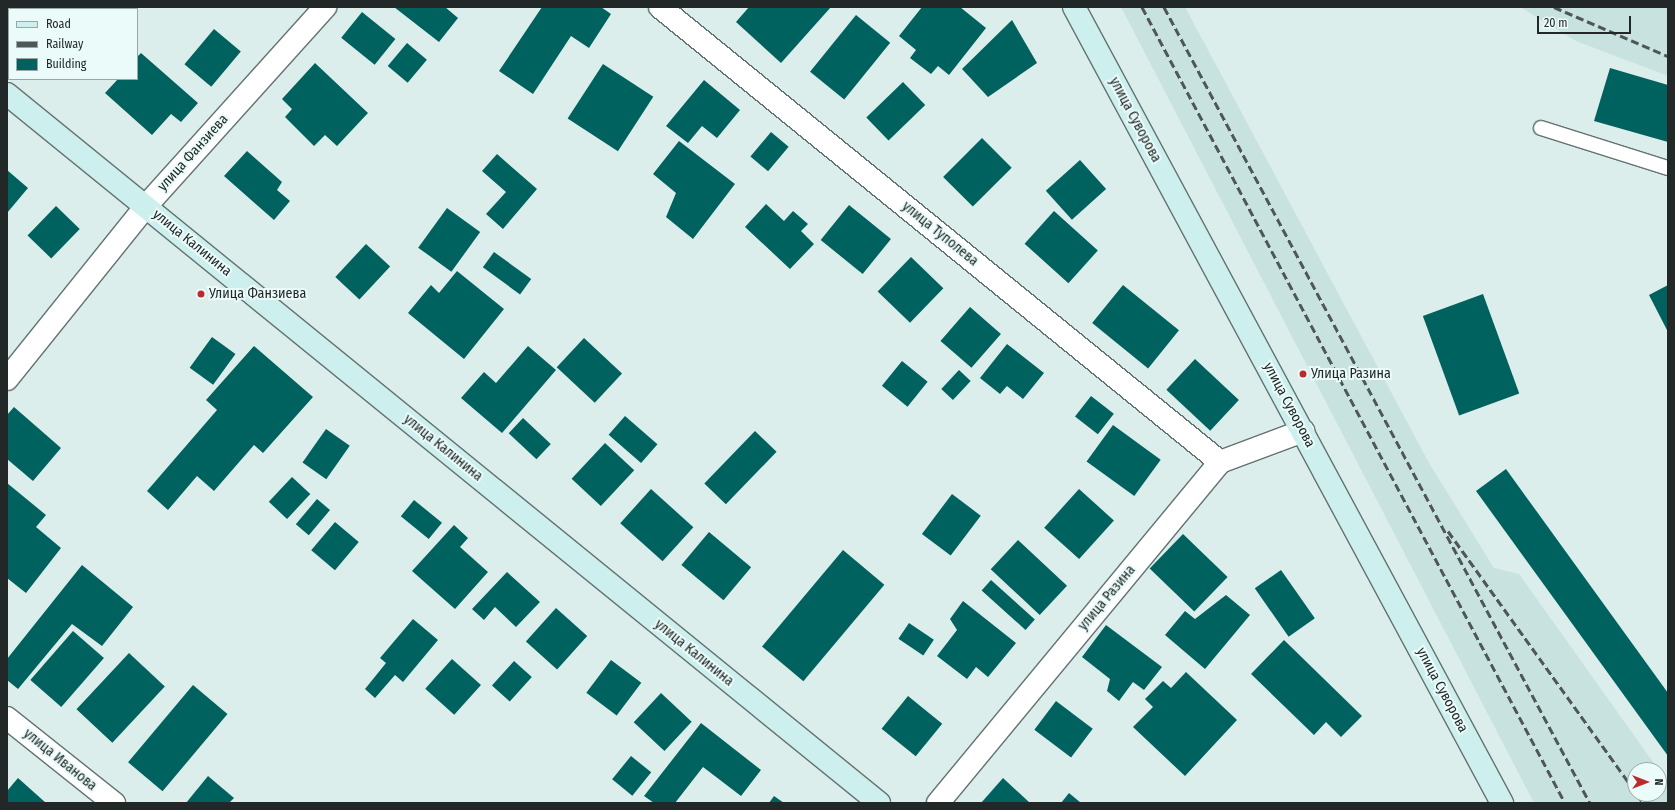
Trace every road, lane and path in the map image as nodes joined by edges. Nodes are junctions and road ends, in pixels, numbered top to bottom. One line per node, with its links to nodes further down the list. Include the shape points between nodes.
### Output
1 (325, 7): 7 (street, улица Фанзиева)
2 (660, 7): 10 (street, улица Туполева)
3 (1074, 7): 9 (street, улица Суворова)
4 (7, 94): 7 (street, улица Калинина)
5 (1541, 128): 6 (lane)
6 (1668, 168)
7 (146, 206): 8 (street, улица Фанзиева); 13 (street, улица Калинина)
8 (7, 380)
9 (1303, 431): 10 (street, улица Разина); 15 (street, улица Суворова)
10 (1220, 462): 14 (street, улица Разина)
11 (7, 718): 12 (street, улица Иванова)
12 (114, 803)
13 (879, 803)
14 (938, 803)
15 (1502, 803)

